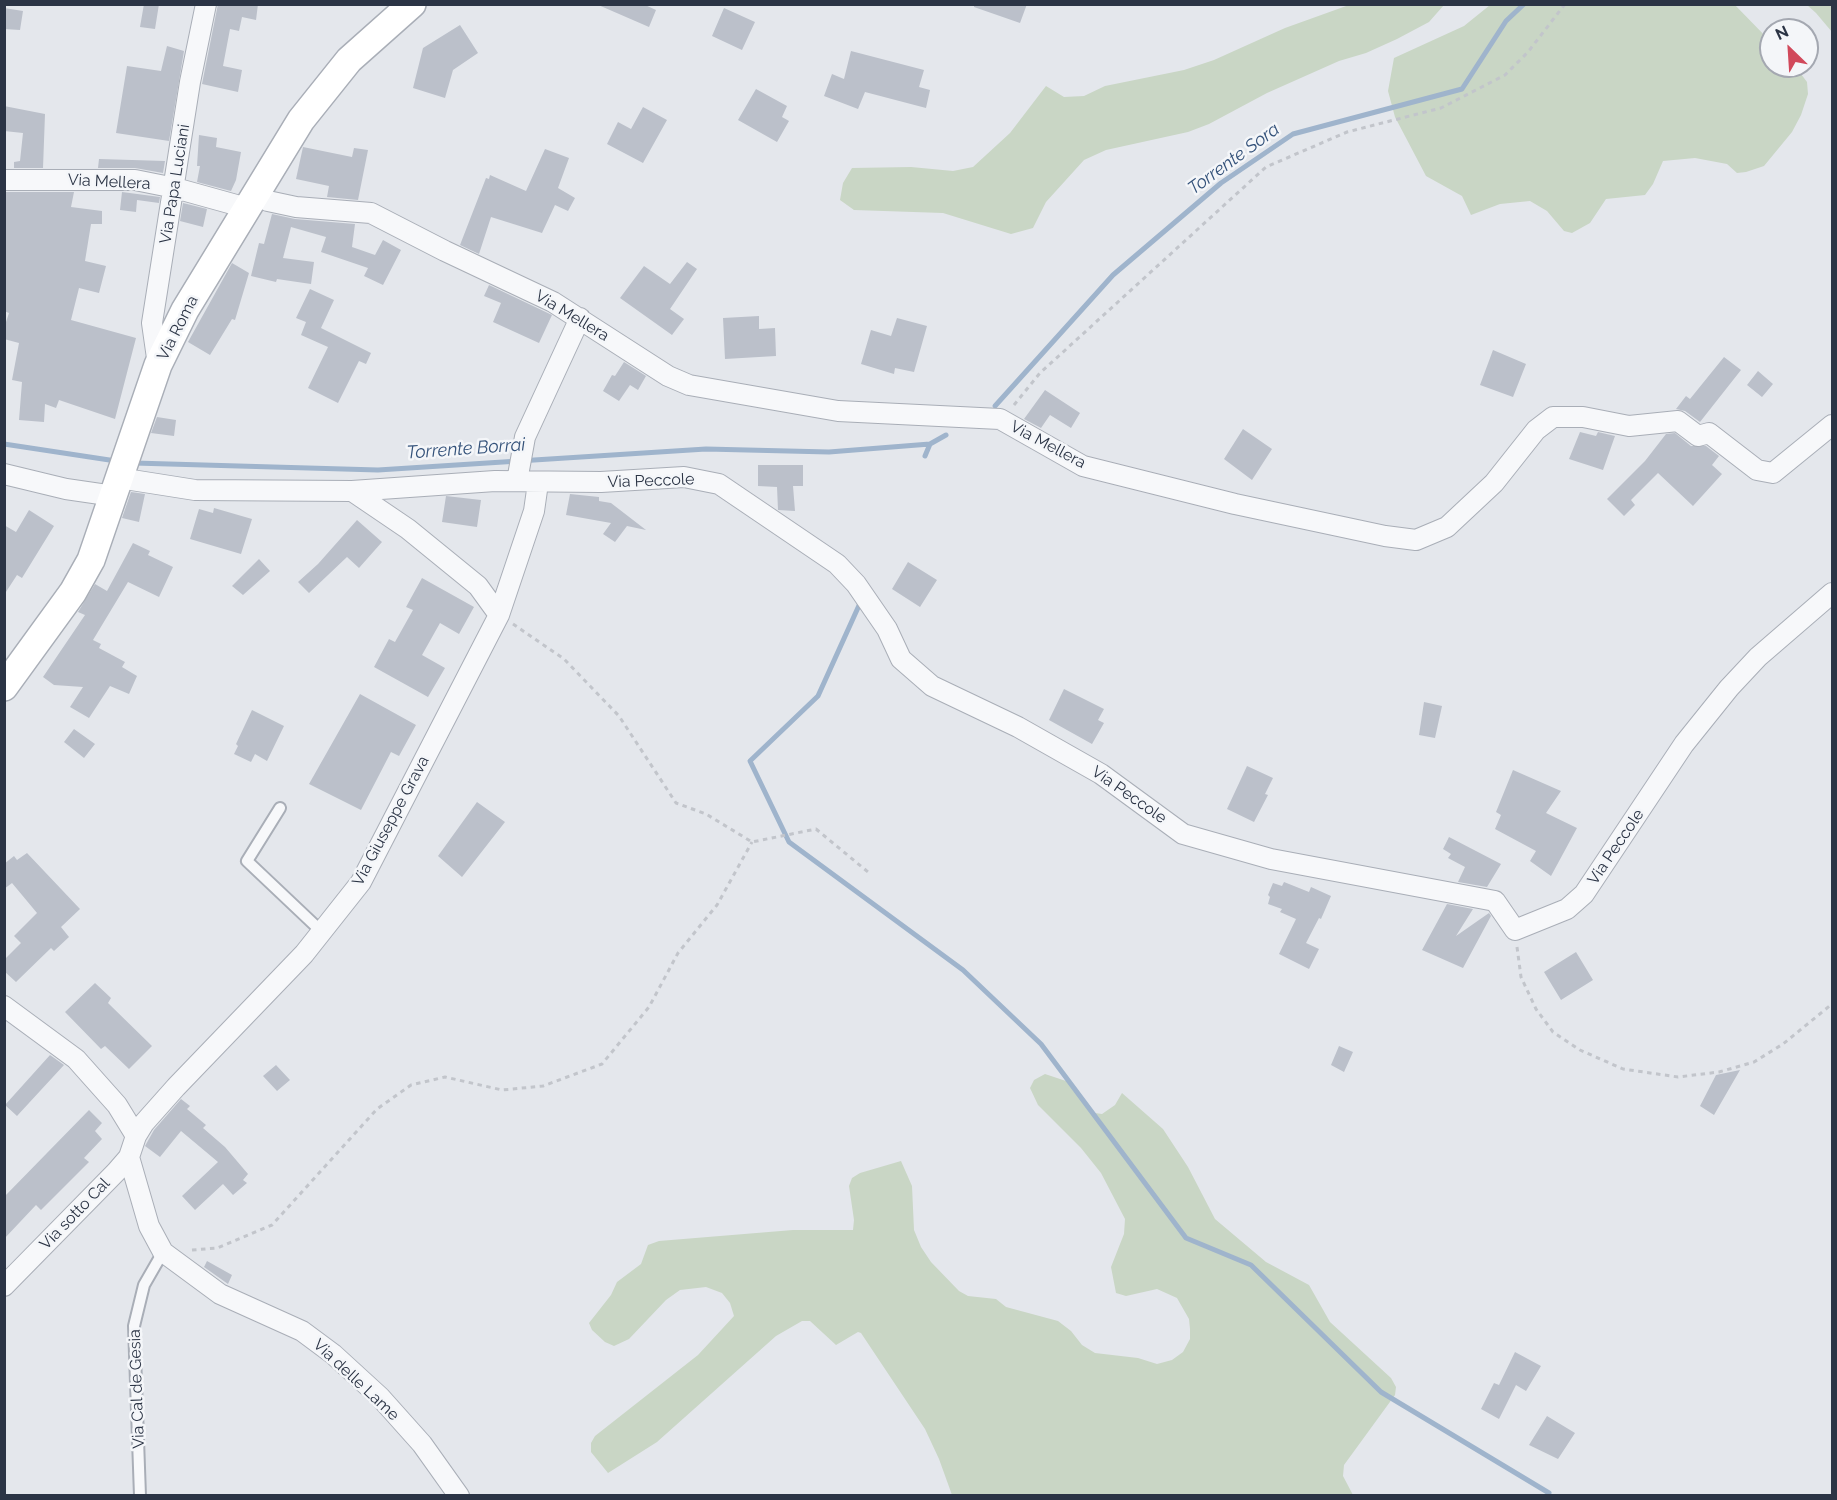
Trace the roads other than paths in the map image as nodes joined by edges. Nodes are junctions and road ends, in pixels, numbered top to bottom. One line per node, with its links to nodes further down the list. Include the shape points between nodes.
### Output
1 (206, 4): 4 (street, Via Papa Luciani)
2 (412, 4): 5 (main road, Via Roma, via 349,60 320,95)
3 (4, 180): 4 (street, Via Mellera, via 135,180)
4 (175, 188): 5 (street, Via Mellera); 7 (street, Via Papa Luciani, via 152,323)
5 (251, 201): 6 (street, Via Mellera, via 371,213); 7 (main road, Via Roma, via 181,318)
6 (580, 318): 8 (street, Via Mellera, via 688,385 838,411 1000,419 1083,466 1235,504 1416,540 1447,527 1494,483 1536,430 1553,417 1582,417 1629,426 1678,421 1698,436 1709,433 1757,470 1773,473); 10 (street, via 525,437)
7 (158, 365): 11 (main road, Via Roma)
8 (1833, 425)
9 (4, 474): 11 (street, Via Peccole, via 66,489)
10 (518, 474): 12 (street, Via Peccole); 13 (street, Via Peccole)
11 (118, 482): 13 (street, Via Peccole, via 195,490); 16 (main road, Via Roma, via 91,560 73,592)
12 (538, 483): 14 (street, Via Peccole, via 684,477 719,483 837,564 881,620 901,659 932,687 1018,727 1101,774 1184,834 1271,858 1495,901 1515,930 1567,909 1584,894 1684,744 1729,688 1758,657); 15 (street, Via Giuseppe Grava, via 534,511)
13 (352, 491): 15 (street, via 408,529 478,586)
14 (1833, 593)
15 (499, 615): 18 (street, Via Giuseppe Grava, via 361,882)
16 (4, 687)
17 (280, 808): 18 (lane, via 247,861)
18 (322, 932): 20 (street, Via Giuseppe Grava, via 176,1087)
19 (4, 1006): 20 (street, via 76,1059 117,1105)
20 (136, 1136): 21 (street, Via sotto Cal)
21 (129, 1157): 22 (street, Via delle Lame, via 148,1226); 23 (street, Via sotto Cal)
22 (164, 1252): 24 (lane, Via Cal de Gesia, via 144,1285 134,1326); 25 (street, Via delle Lame, via 220,1294 302,1331 333,1354 380,1397 422,1444)
23 (4, 1286)
24 (140, 1496)
25 (459, 1496)

